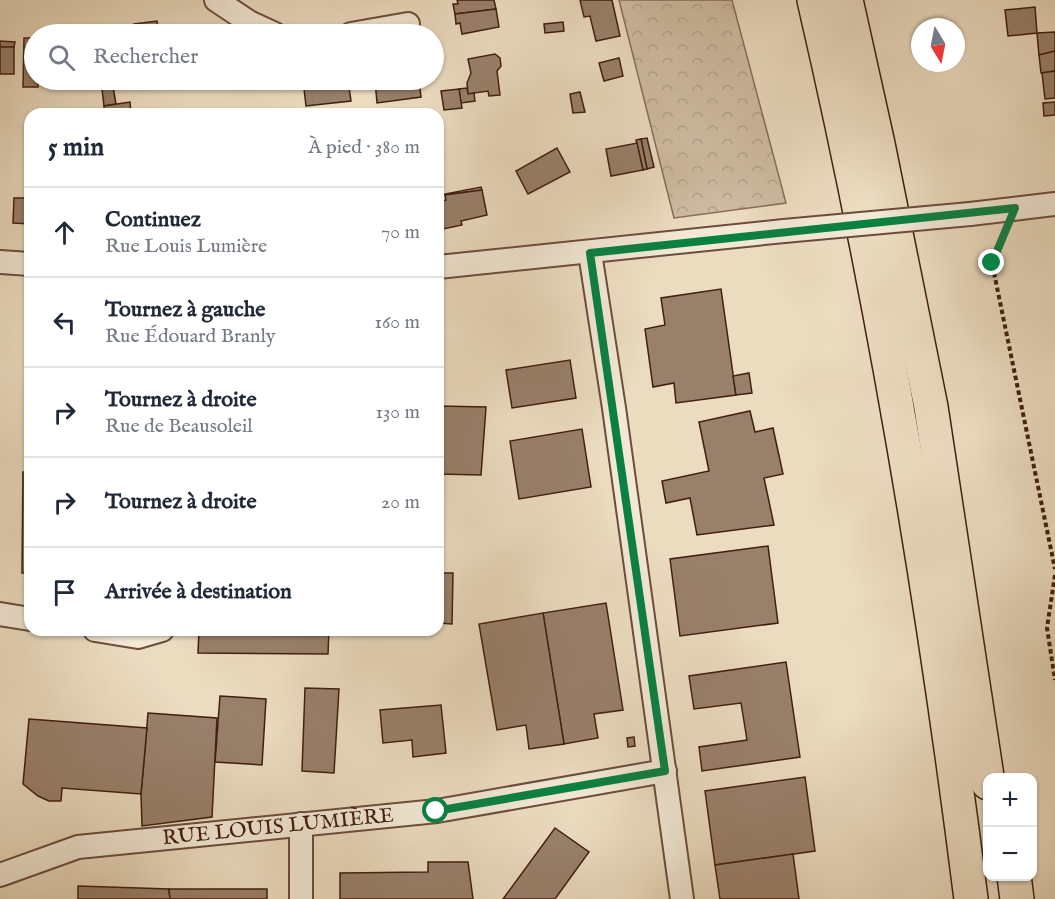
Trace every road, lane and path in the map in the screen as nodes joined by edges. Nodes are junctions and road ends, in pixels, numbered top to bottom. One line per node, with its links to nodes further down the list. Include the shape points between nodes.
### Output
1 (216, 0): 4 (street)
2 (814, 0): 26 (highway, via 871,267 907,462)
3 (846, 0): 11 (highway)
4 (253, 24)
5 (1055, 204): 6 (street)
6 (1015, 208): 7 (street, bridge); 12 (path, via 992,263)
7 (590, 253): 10 (street); 17 (street)
8 (0, 262): 9 (street)
9 (24, 264)
10 (444, 266)
11 (931, 407): 18 (highway); 19 (highway, via 955,478)
12 (1055, 569)
13 (1055, 575): 16 (path, via 1047,628)
14 (0, 614): 15 (street)
15 (24, 618)
16 (1055, 680)
17 (665, 771): 20 (street, RUE LOUIS LUMIÈRE, via 436,811); 25 (street)
18 (986, 773)
19 (998, 773)
20 (301, 824): 21 (street, RUE LOUIS LUMIÈRE, via 78,847); 24 (street)
21 (0, 875)
22 (1001, 881): 27 (highway)
23 (1015, 881): 28 (highway)
24 (301, 899)
25 (682, 899)
26 (971, 899)
27 (1003, 899)
28 (1017, 899)

